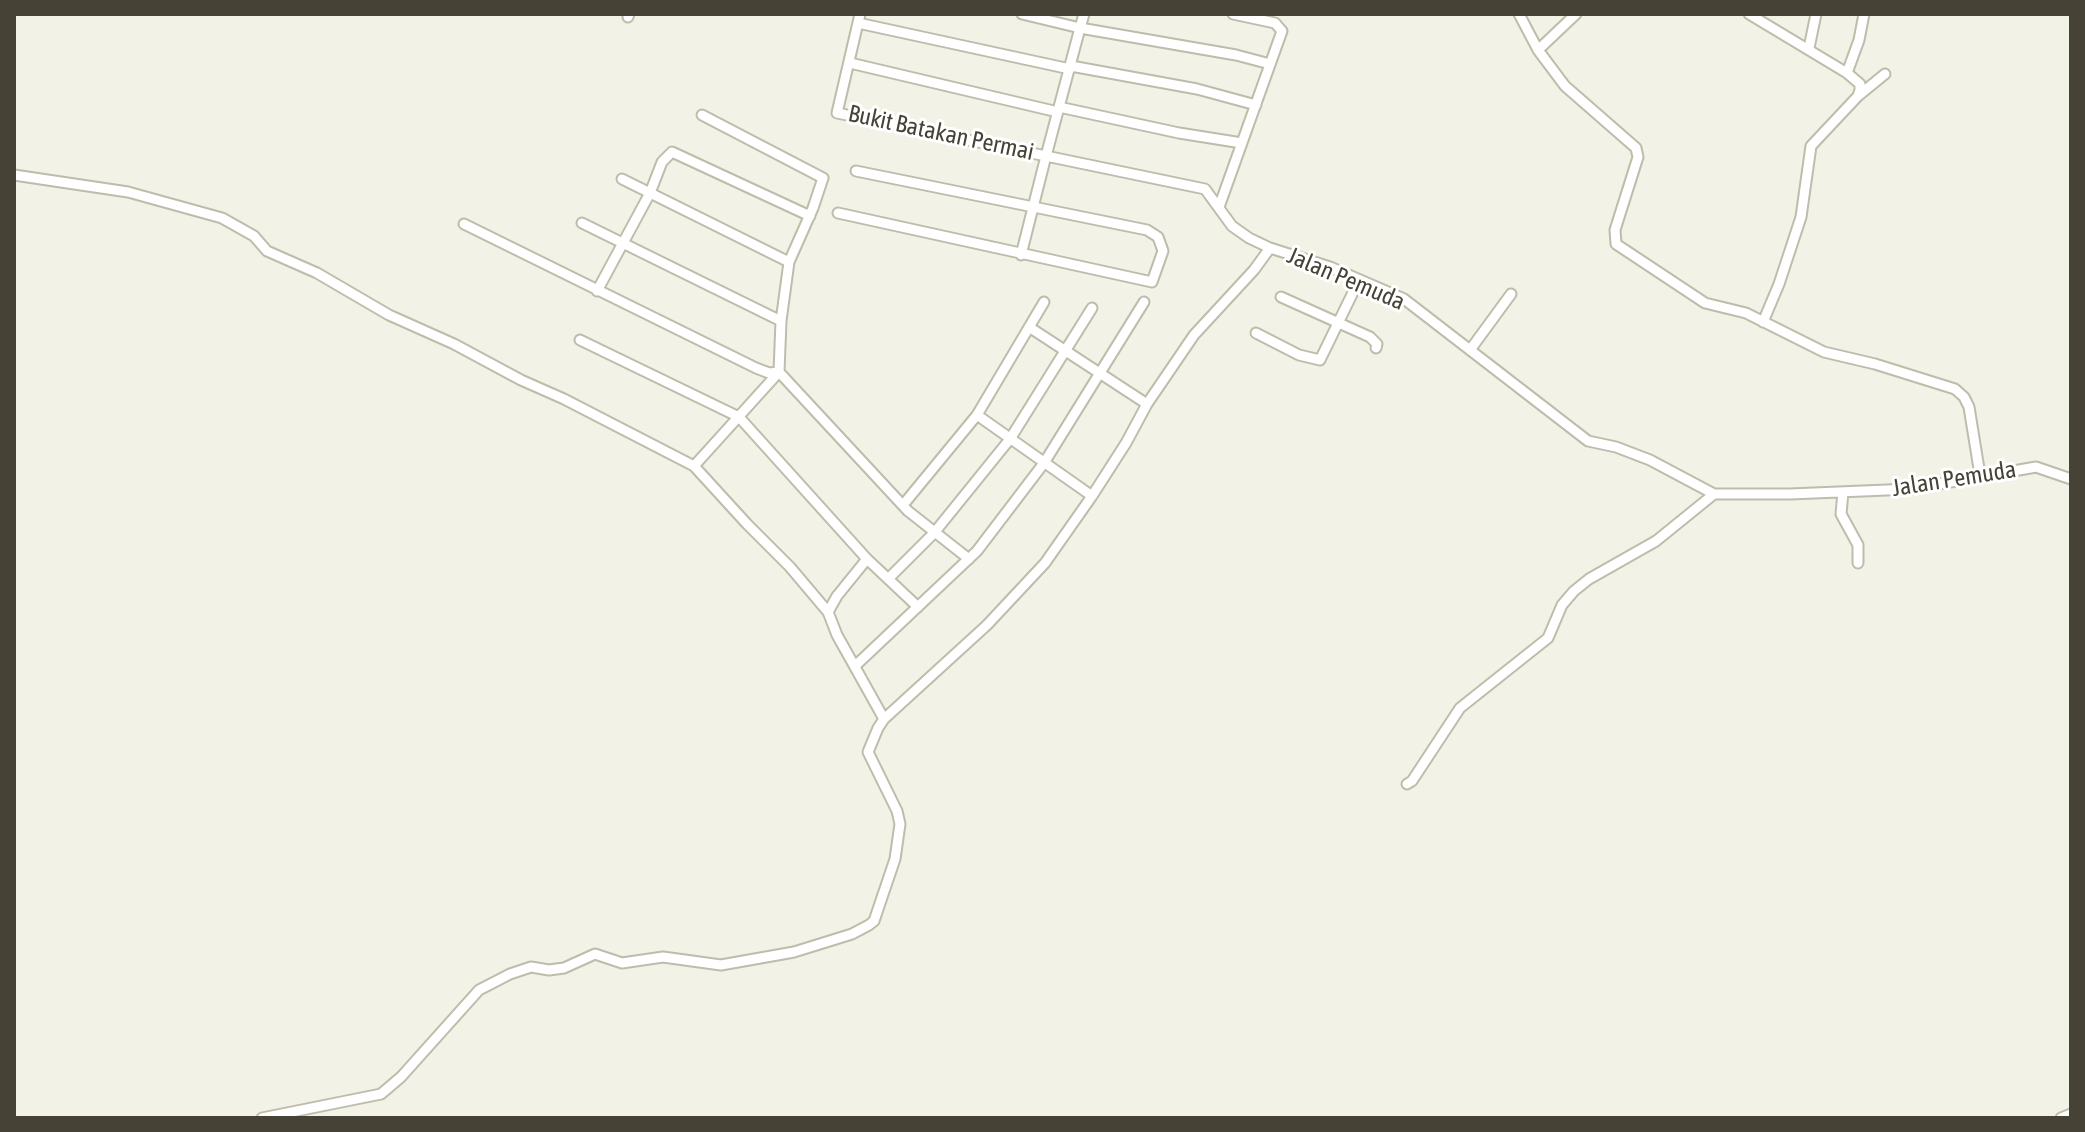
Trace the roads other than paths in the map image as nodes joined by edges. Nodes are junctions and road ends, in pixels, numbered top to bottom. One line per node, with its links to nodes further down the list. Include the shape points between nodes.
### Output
1 (1022, 14): 10 (street)
2 (1084, 14): 10 (street, Bukit Batakan Permai)
3 (1233, 14): 14 (street, via 1280,26)
4 (1519, 14): 12 (street)
5 (1576, 14): 12 (street)
6 (1749, 14): 11 (street)
7 (1816, 14): 11 (street)
8 (1864, 14): 16 (street)
9 (859, 18): 13 (street, Bukit Batakan Permai); 15 (street, Bukit Batakan Permai)
10 (1080, 28): 14 (street); 15 (street, Bukit Batakan Permai)
11 (1809, 48): 16 (street)
12 (1538, 50): 47 (street, via 1565,86 1636,148 1616,244 1705,303)
13 (850, 63): 20 (street, Bukit Batakan Permai); 23 (street, Bukit Batakan Permai, via 837,113)
14 (1270, 64): 19 (street)
15 (1070, 68): 19 (street, Bukit Batakan Permai, via 1197,89); 20 (street, Bukit Batakan Permai)
16 (1847, 73): 18 (street, via 1860,84)
17 (1885, 74): 18 (street)
18 (1858, 96): 47 (street, via 1811,146 1801,217)
19 (1256, 105): 22 (street)
20 (1058, 110): 22 (street, Bukit Batakan Permai); 23 (street, Bukit Batakan Permai)
21 (702, 115): 31 (street, via 823,178)
22 (1242, 143): 29 (street)
23 (1046, 156): 28 (street, Bukit Batakan Permai); 29 (street, Bukit Batakan Permai, via 1205,189)
24 (856, 171): 28 (street)
25 (14, 175): 61 (street, via 128,192 222,218 254,236 267,251)
26 (622, 179): 27 (street)
27 (650, 193): 31 (street, via 666,156 676,152); 34 (street); 37 (street)
28 (1033, 208): 36 (street, Bukit Batakan Permai); 36 (street, via 1147,230 1158,237 1163,251 1152,282)
29 (1219, 208): 35 (street, Bukit Batakan Permai, via 1232,226)
30 (838, 213): 36 (street)
31 (810, 216): 37 (street)
32 (582, 223): 34 (street)
33 (464, 224): 39 (street)
34 (623, 244): 39 (street); 45 (street)
35 (1270, 248): 38 (street, Jalan Pemuda); 56 (street, Jalan Pemuda, via 1194,335)
36 (1021, 255)
37 (789, 262): 45 (street)
38 (1359, 280): 46 (street); 52 (street, Jalan Pemuda, via 1404,299)
39 (597, 291): 54 (street, via 756,368)
40 (1511, 294): 52 (street)
41 (1281, 297): 46 (street)
42 (1044, 302): 48 (street)
43 (1144, 302): 55 (street)
44 (1092, 308): 53 (street)
45 (781, 321): 54 (street)
46 (1339, 321): 49 (street, via 1320,360); 51 (street, via 1374,340)
47 (1763, 322): 62 (street, via 1824,352 1955,389 1969,407)
48 (1029, 327): 53 (street); 57 (street)
49 (1256, 333)
50 (580, 340): 58 (street)
51 (1376, 348)
52 (1470, 350): 65 (street, Jalan Pemuda, via 1588,441 1650,460)
53 (1066, 352): 55 (street); 59 (street)
54 (779, 372): 58 (street); 67 (street)
55 (1100, 374): 56 (street); 60 (street)
56 (1147, 404): 66 (street, Jalan Pemuda)
57 (977, 415): 59 (street); 67 (street)
58 (739, 417): 61 (street); 69 (street)
59 (1010, 439): 60 (street); 68 (street)
60 (1044, 463): 66 (street); 70 (street)
61 (694, 466): 74 (street)
62 (1980, 475): 63 (street, Jalan Pemuda, via 2036,467); 64 (street, Jalan Pemuda, via 1911,489)
63 (2071, 479)
64 (1843, 492): 65 (street, Jalan Pemuda); 71 (street, via 1841,514 1858,545)
65 (1714, 494): 77 (street, via 1656,541 1574,591 1548,638 1460,708)
66 (1092, 496): 76 (street, Jalan Pemuda, via 1045,563 987,625)
67 (903, 505): 68 (street)
68 (934, 533): 70 (street); 72 (street)
69 (867, 559): 72 (street); 74 (street)
70 (969, 559): 73 (street)
71 (1858, 563)
72 (889, 578): 73 (street)
73 (918, 607): 75 (street)
74 (828, 612): 75 (street)
75 (855, 666): 76 (street)
76 (884, 719): 79 (street, via 868,752 900,824 895,859 874,921 867,927 794,952 721,965 663,957 622,963 595,954 564,968 531,967 479,990 381,1094)
77 (1407, 784)
78 (2071, 1114): 80 (street)
79 (262, 1118)
80 (2061, 1118)

